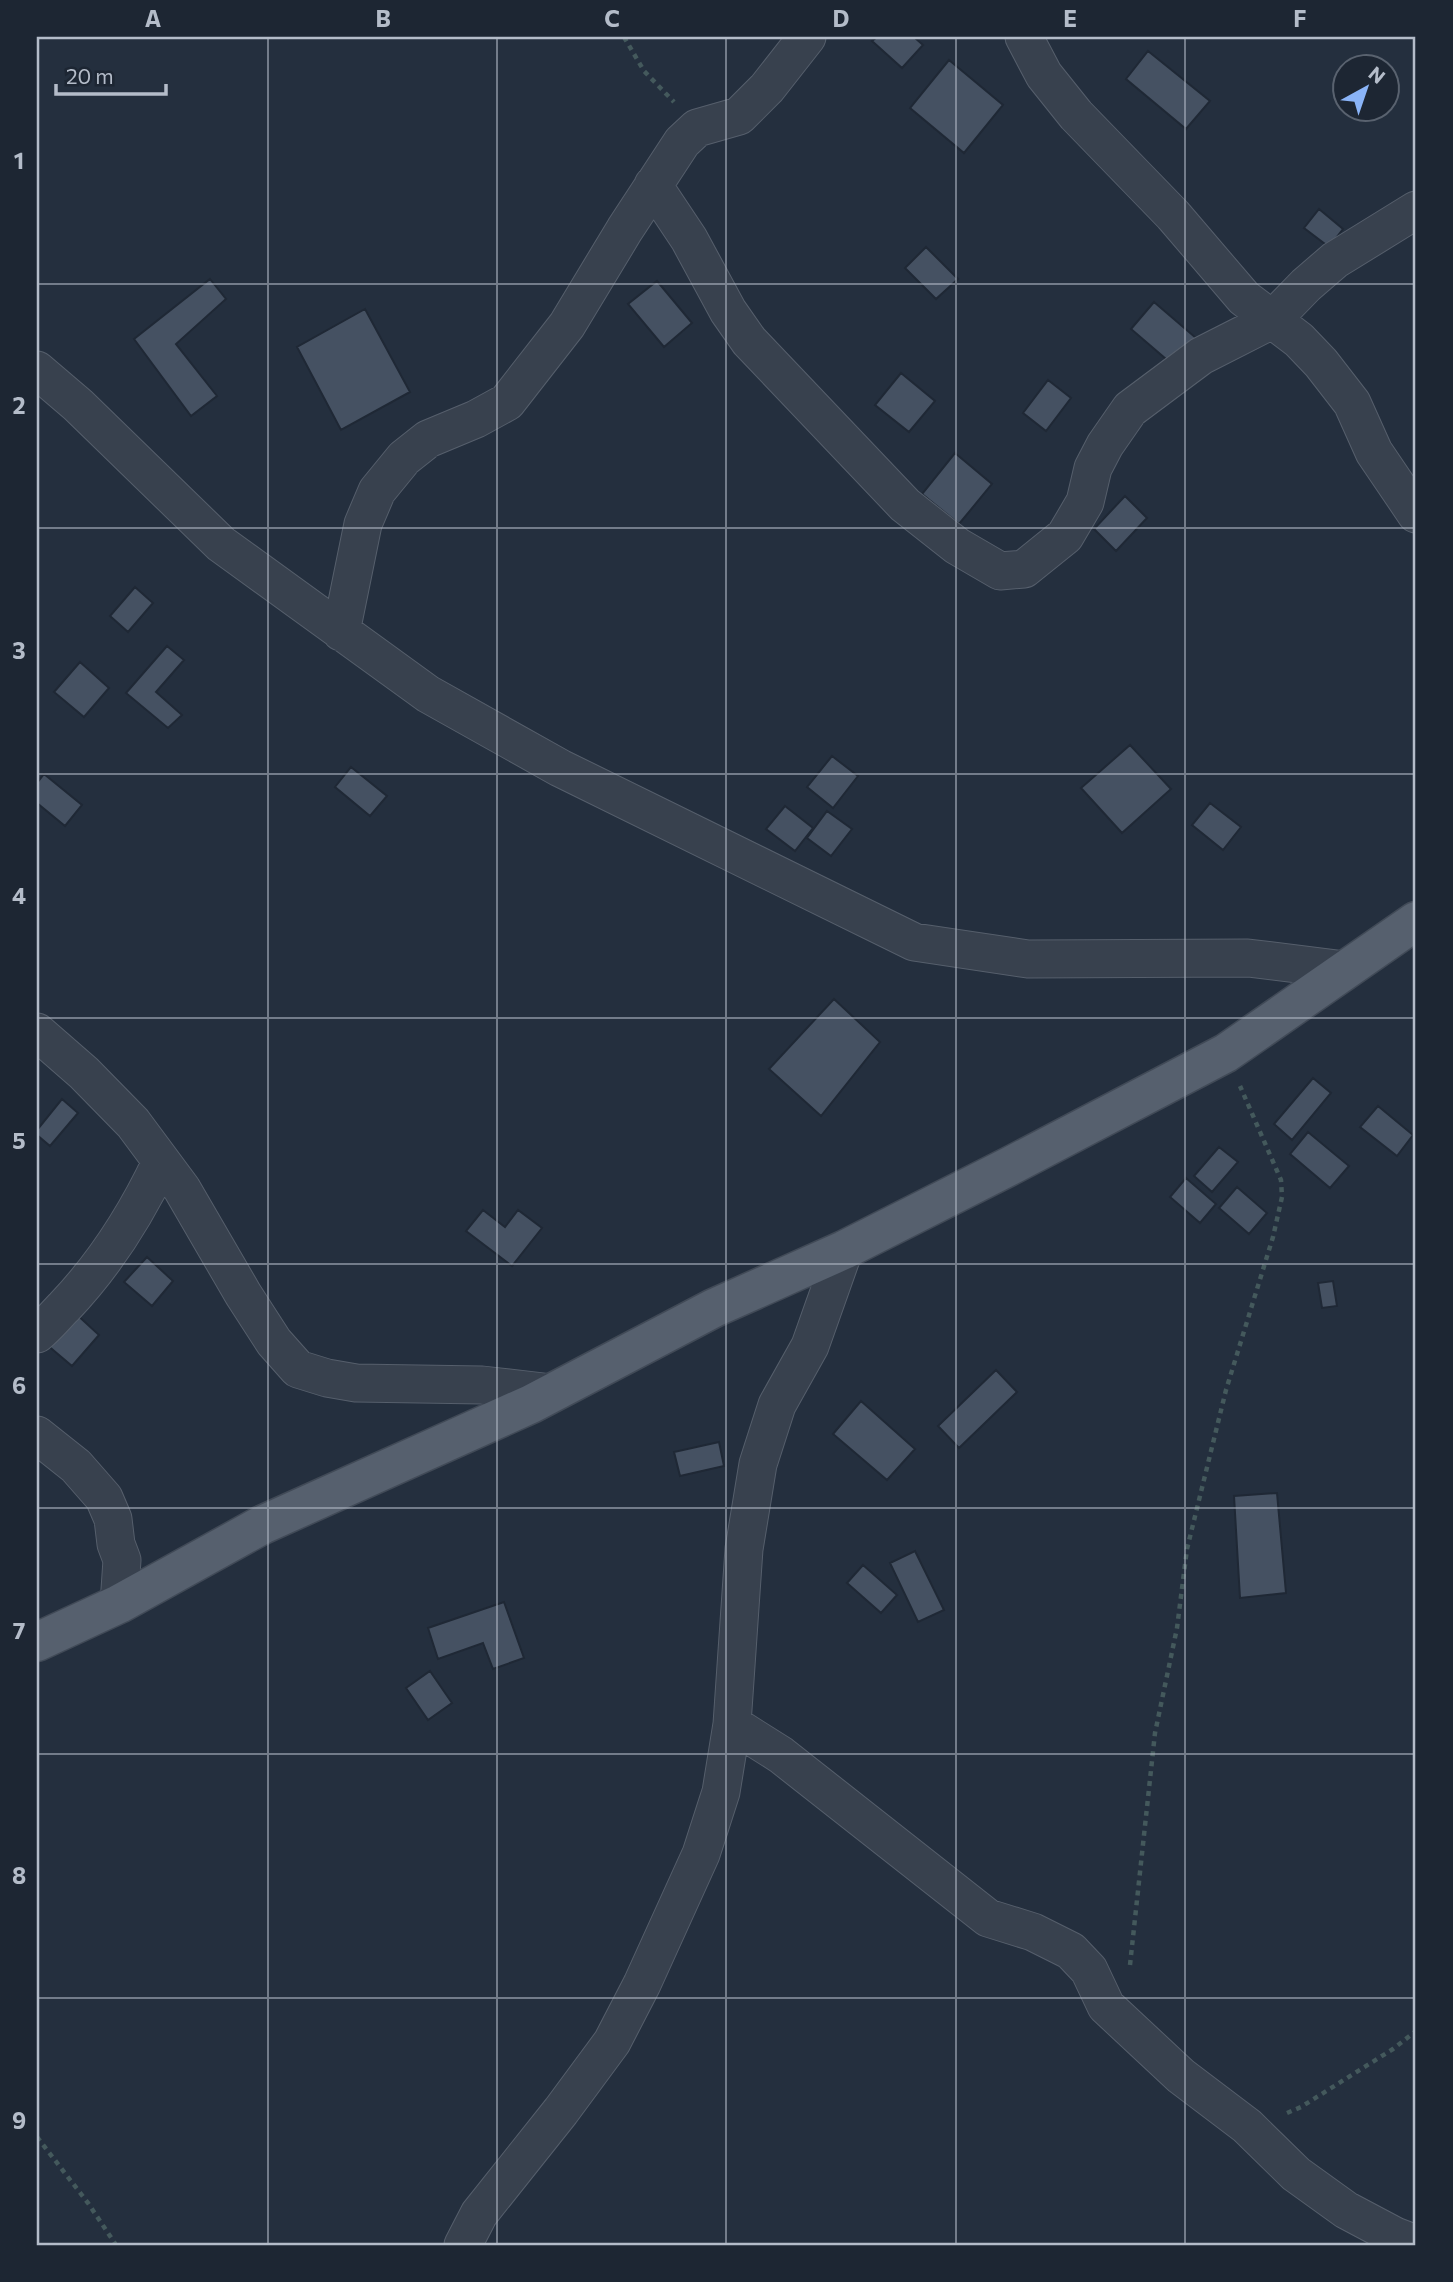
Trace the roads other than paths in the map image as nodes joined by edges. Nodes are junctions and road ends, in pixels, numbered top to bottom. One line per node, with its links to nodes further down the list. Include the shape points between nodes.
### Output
1 (807, 37): 3 (street, via 739,116 697,128 682,142)
2 (1024, 37): 5 (street, via 1044,75 1076,115 1173,215 1244,298)
3 (653, 185): 5 (street, via 749,341 905,505 957,546 1000,571 1024,569 1065,536 1086,502 1093,468 1130,409 1201,356); 8 (street, via 567,325 507,402 428,439 404,458 377,491 363,524)
4 (1416, 210): 5 (street, via 1335,260)
5 (1272, 320): 7 (street, via 1299,340 1352,403 1374,452)
6 (37, 370): 8 (street, via 221,544)
7 (1416, 514)
8 (341, 632): 10 (street, via 428,694 560,768 914,942 1028,959 1248,958)
9 (1416, 921): 10 (main road)
10 (1345, 970): 13 (main road, via 1226,1053)
11 (37, 1032): 12 (street, via 133,1123)
12 (162, 1162): 14 (street, via 113,1248); 15 (street, via 274,1342 298,1369 356,1383 482,1385)
13 (844, 1250): 15 (main road, via 715,1308); 19 (street, via 810,1346 777,1405 758,1464 744,1549)
14 (37, 1334)
15 (552, 1393): 17 (main road, via 262,1525)
16 (37, 1436): 17 (street, via 76,1466 104,1498 122,1560)
17 (119, 1604): 18 (main road)
18 (37, 1642)
19 (732, 1724): 20 (street, via 781,1755 988,1918 1033,1932 1071,1951 1089,1970 1107,2006 1296,2174 1346,2210); 21 (street, via 721,1792 701,1854 642,1984 612,2042 478,2214)
20 (1416, 2244)
21 (463, 2245)

